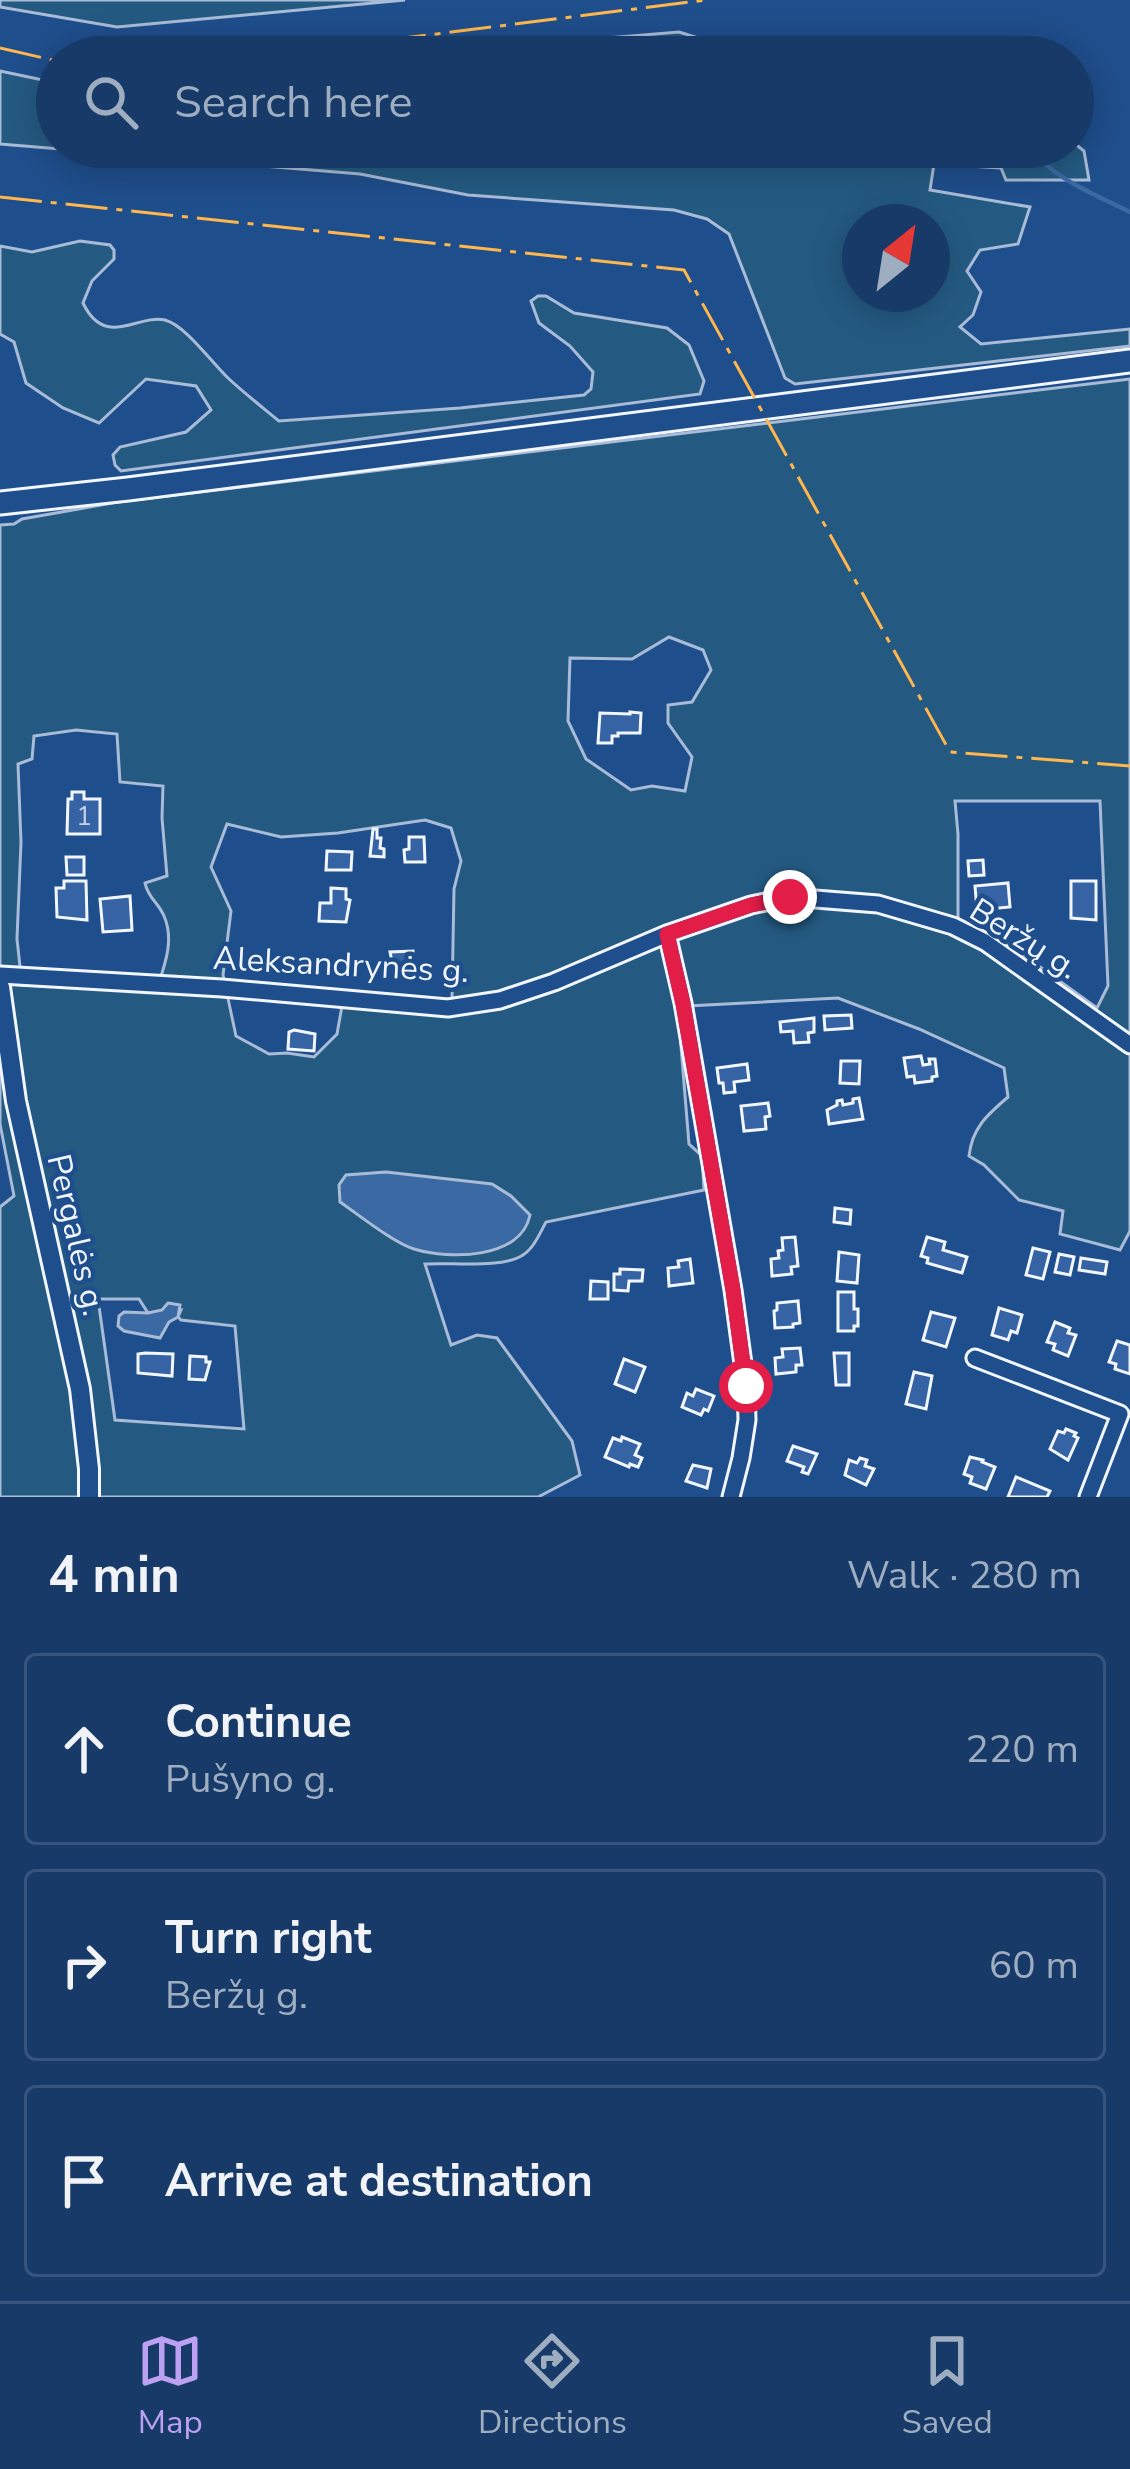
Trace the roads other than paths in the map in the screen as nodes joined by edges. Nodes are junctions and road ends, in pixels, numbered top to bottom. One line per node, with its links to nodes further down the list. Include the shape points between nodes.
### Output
1 (1130, 361): 2 (highway)
2 (0, 503)
3 (667, 934): 4 (street, Aleksandrynės g., via 554,982 448,1008); 6 (street, Beržų g., via 790,897 878,904 985,942); 9 (street, via 746,1386)
4 (0, 975)
5 (0, 987): 8 (main road, Pergalės g., via 16,1101 80,1389)
6 (1130, 1045)
7 (975, 1358): 10 (street, via 1120,1414)
8 (89, 1497)
9 (731, 1497)
10 (1088, 1497)

